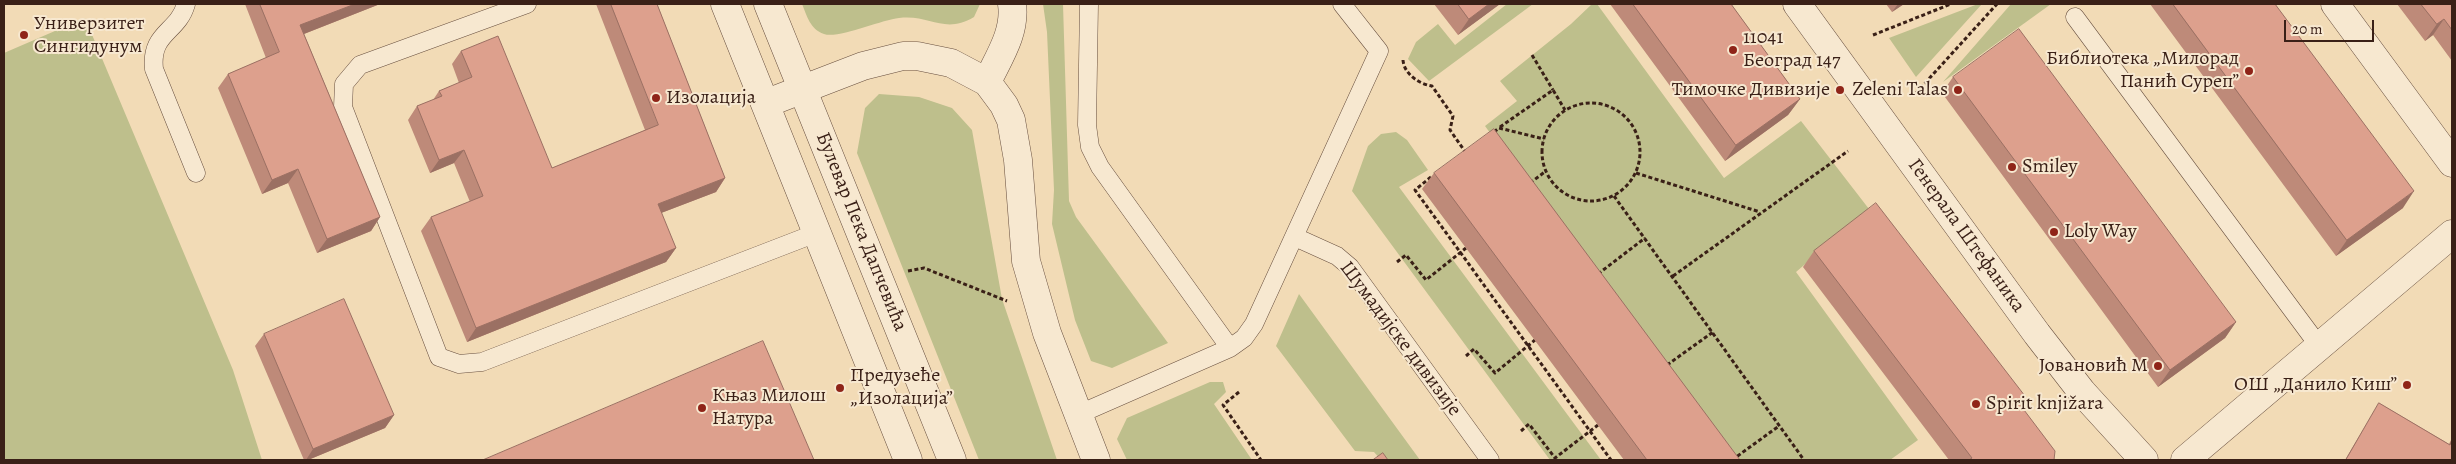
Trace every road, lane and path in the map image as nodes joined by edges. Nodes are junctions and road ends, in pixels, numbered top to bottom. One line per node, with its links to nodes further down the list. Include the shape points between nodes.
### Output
1 (186, 4): 29 (lane, via 181,16 157,42 153,57 154,69)
2 (527, 4): 35 (lane, via 360,65 344,84 344,107 439,357 459,364 482,362)
3 (725, 4): 20 (street, Булевар Пека Дапчевића)
4 (768, 4): 17 (street, Булевар Пека Дапчевића)
5 (1012, 4): 16 (street, via 1009,37)
6 (1089, 4): 50 (lane, via 1087,125 1090,147 1100,167)
7 (1342, 4): 37 (lane, via 1379,51)
8 (1797, 4): 67 (street, Генерала Штефаника, via 2037,334 2082,392)
9 (1950, 4): 13 (path)
10 (1997, 4): 19 (path)
11 (2335, 4): 27 (street)
12 (2075, 17): 49 (lane)
13 (1873, 35)
14 (1403, 52): 25 (path, via 1403,66 1420,84 1432,86 1453,116 1450,130 1466,154)
15 (1532, 55): 18 (path)
16 (987, 82): 17 (street, via 951,63 910,56 873,63); 54 (street, via 1011,120 1018,160 1026,261 1047,334)
17 (803, 88): 20 (street); 60 (street, Булевар Пека Дапчевића)
18 (1553, 90): 21 (path); 22 (path)
19 (1916, 93)
20 (767, 103): 35 (street, Булевар Пека Дапчевића)
21 (1565, 110): 24 (path, via 1555,118); 30 (path, via 1585,103 1606,105 1624,115 1636,133 1640,153)
22 (1499, 128): 23 (path); 24 (path)
23 (1492, 134)
24 (1544, 140): 28 (path, via 1542,156)
25 (1472, 149)
26 (1848, 151): 34 (path)
27 (2452, 163)
28 (1546, 171): 32 (path); 33 (path, via 1554,185 1567,195 1582,200)
29 (196, 173)
30 (1636, 173): 33 (path); 34 (path)
31 (1436, 174): 40 (path, via 1415,190)
32 (1528, 184)
33 (1614, 196): 38 (path)
34 (1760, 212): 44 (path)
35 (819, 232): 59 (street, Булевар Пека Дапчевића)
36 (2452, 234): 49 (street)
37 (1295, 237): 50 (lane, via 1254,324 1244,338); 63 (lane, Шумадијске дивизије, via 1337,256 1350,267)
38 (1645, 238): 43 (path); 44 (path)
39 (1466, 248): 40 (path)
40 (1461, 252): 41 (path, via 1426,280 1406,255); 48 (path)
41 (1397, 262)
42 (904, 273): 45 (path, via 924,268)
43 (1596, 275)
44 (1673, 276): 46 (path)
45 (1015, 303)
46 (1713, 332): 52 (path); 56 (path)
47 (1535, 340): 48 (path)
48 (1528, 345): 51 (path, via 1495,373 1474,349); 58 (path)
49 (2319, 346): 68 (street)
50 (1230, 348): 54 (lane)
51 (1466, 356)
52 (1664, 367)
53 (1239, 392): 62 (path, via 1223,405)
54 (1077, 415): 61 (street)
55 (1598, 425): 58 (path)
56 (1779, 426): 65 (path); 66 (path)
57 (1521, 431): 58 (path, via 1530,424 1555,458)
58 (1589, 431): 64 (path)
59 (908, 460)
60 (952, 460)
61 (1096, 460)
62 (1261, 460)
63 (1490, 460)
64 (1610, 460)
65 (1732, 460)
66 (1804, 460)
67 (2144, 460)
68 (2185, 460)

